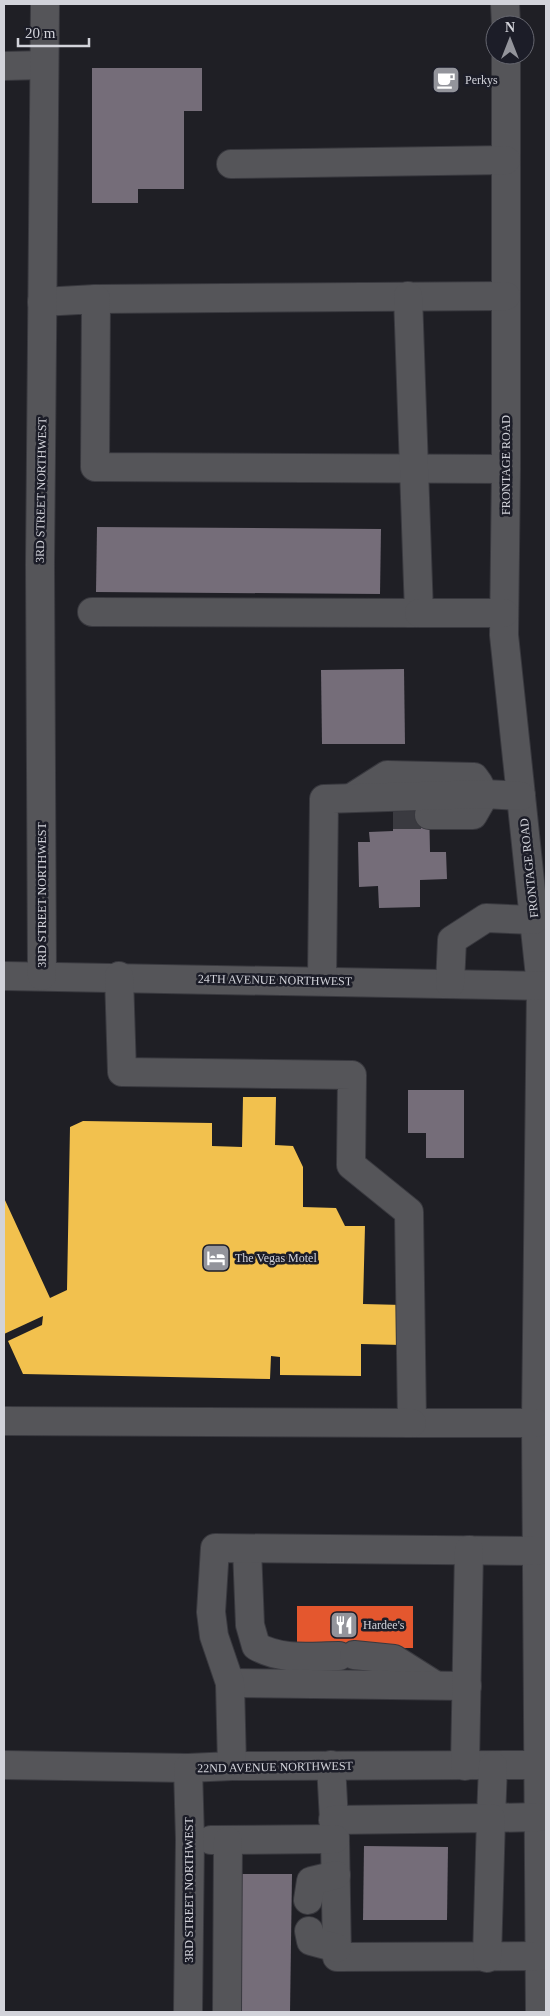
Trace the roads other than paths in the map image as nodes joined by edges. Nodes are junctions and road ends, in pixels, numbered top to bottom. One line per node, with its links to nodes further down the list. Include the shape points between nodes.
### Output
1 (45, 4): 2 (street, 3RD STREET NORTHWEST)
2 (44, 65): 4 (street); 10 (street, 3RD STREET NORTHWEST)
3 (506, 65): 5 (street, FRONTAGE ROAD)
4 (4, 66)
5 (506, 160): 6 (street); 8 (street, FRONTAGE ROAD)
6 (231, 164)
7 (408, 296): 8 (street); 9 (street); 11 (street)
8 (506, 296): 12 (street, FRONTAGE ROAD)
9 (96, 300): 10 (street); 11 (street, via 96,467)
10 (42, 302): 23 (street, 3RD STREET NORTHWEST)
11 (414, 469): 12 (street); 14 (street)
12 (506, 469): 15 (street, FRONTAGE ROAD)
13 (92, 612): 14 (street)
14 (419, 613): 15 (street)
15 (504, 613): 17 (street, FRONTAGE ROAD)
16 (485, 794): 17 (street); 18 (street); 20 (street, via 473,815)
17 (521, 796): 21 (street, FRONTAGE ROAD)
18 (337, 799): 19 (street); 25 (street)
19 (393, 815)
20 (429, 815)
21 (534, 920): 26 (street, via 486,918 452,940); 27 (street, FRONTAGE ROAD)
22 (4, 976): 23 (street, 24TH AVENUE NORTHWEST)
23 (42, 976): 24 (street, 24TH AVENUE NORTHWEST)
24 (119, 976): 25 (street, 24TH AVENUE NORTHWEST); 29 (street, via 122,1072 352,1075 351,1165 409,1212)
25 (322, 981): 26 (street, 24TH AVENUE NORTHWEST)
26 (450, 984): 27 (street, 24TH AVENUE NORTHWEST)
27 (544, 986): 30 (street, FRONTAGE ROAD)
28 (4, 1421): 29 (street)
29 (412, 1423): 30 (street)
30 (536, 1423): 33 (street, FRONTAGE ROAD)
31 (247, 1549): 32 (street); 34 (street, via 215,1548 211,1612 214,1636); 35 (street, via 250,1625 256,1646 281,1656 394,1659)
32 (469, 1550): 33 (street); 36 (street)
33 (538, 1551): 39 (street, FRONTAGE ROAD)
34 (230, 1683): 35 (street); 40 (street)
35 (435, 1685): 36 (street)
36 (467, 1686): 41 (street)
37 (4, 1765): 43 (street, 22ND AVENUE NORTHWEST)
38 (331, 1765): 40 (street, 22ND AVENUE NORTHWEST); 41 (street, 22ND AVENUE NORTHWEST); 46 (street)
39 (542, 1765): 42 (street, 22ND AVENUE NORTHWEST); 44 (street, FRONTAGE ROAD)
40 (232, 1766): 43 (street, 22ND AVENUE NORTHWEST)
41 (465, 1766): 42 (street, 22ND AVENUE NORTHWEST)
42 (493, 1766): 45 (street)
43 (188, 1768): 47 (street, 3RD STREET NORTHWEST)
44 (539, 1817): 45 (street); 53 (street, FRONTAGE ROAD)
45 (491, 1818): 46 (street); 54 (street)
46 (334, 1830): 48 (street); 49 (street)
47 (190, 1839): 48 (street); 55 (street, 3RD STREET NORTHWEST)
48 (228, 1841): 56 (street)
49 (336, 1875): 50 (street, via 311,1881); 52 (street)
50 (308, 1900)
51 (309, 1931): 52 (street, via 311,1941)
52 (337, 1948): 54 (street, via 337,1957)
53 (540, 1956): 54 (street); 57 (street, FRONTAGE ROAD)
54 (487, 1958)
55 (188, 2012)
56 (227, 2012)
57 (540, 2012)

